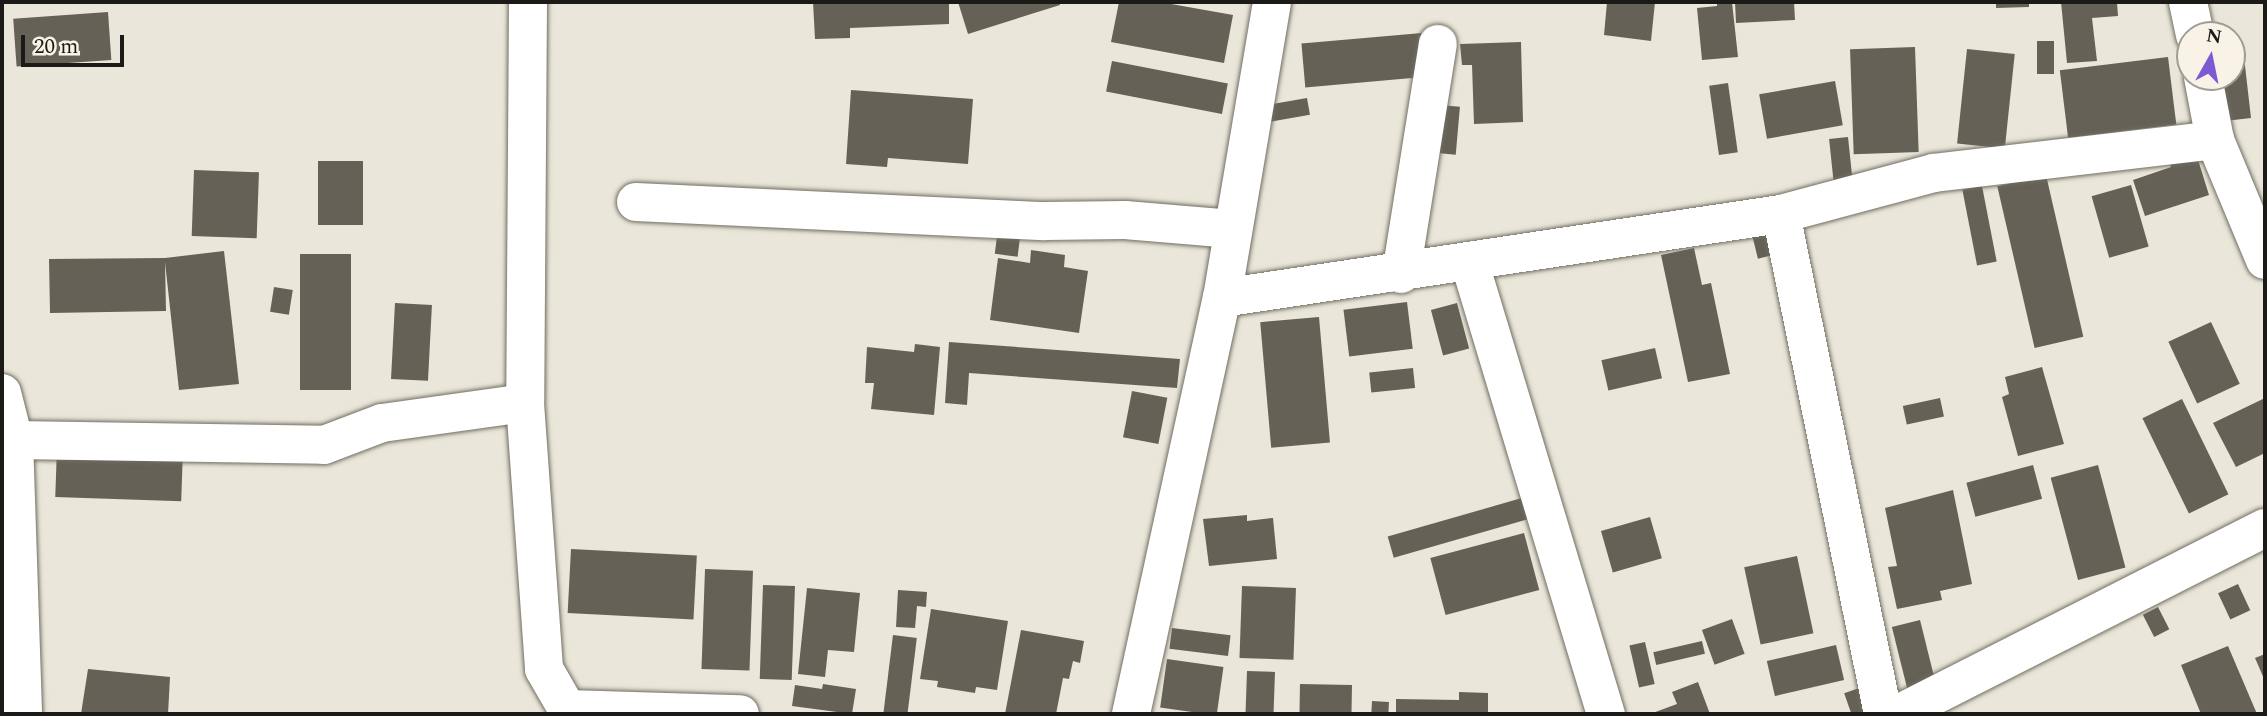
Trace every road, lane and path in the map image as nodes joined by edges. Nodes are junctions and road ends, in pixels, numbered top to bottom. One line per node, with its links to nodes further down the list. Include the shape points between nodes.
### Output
1 (528, 2): 16 (street)
2 (1272, 2): 10 (street)
3 (2188, 2): 4 (street)
4 (2191, 21)
5 (1438, 44): 13 (street)
6 (2206, 91): 7 (street)
7 (2215, 140): 9 (street, via 1934,173); 11 (street)
8 (636, 202): 10 (street, via 1045,221 1125,220)
9 (1781, 214): 12 (street); 24 (street)
10 (1233, 229): 14 (street)
11 (2265, 260)
12 (1470, 264): 13 (street); 23 (street)
13 (1401, 274): 14 (street)
14 (1222, 298): 22 (street)
15 (2, 393): 17 (street)
16 (525, 403): 17 (street, via 382,423 324,445); 21 (street, via 544,669 567,709)
17 (14, 440): 19 (street)
18 (2265, 528): 25 (street)
19 (13, 677): 20 (street)
20 (23, 714)
21 (740, 714)
22 (1131, 714)
23 (1605, 714)
24 (1883, 714)
25 (1898, 714)

